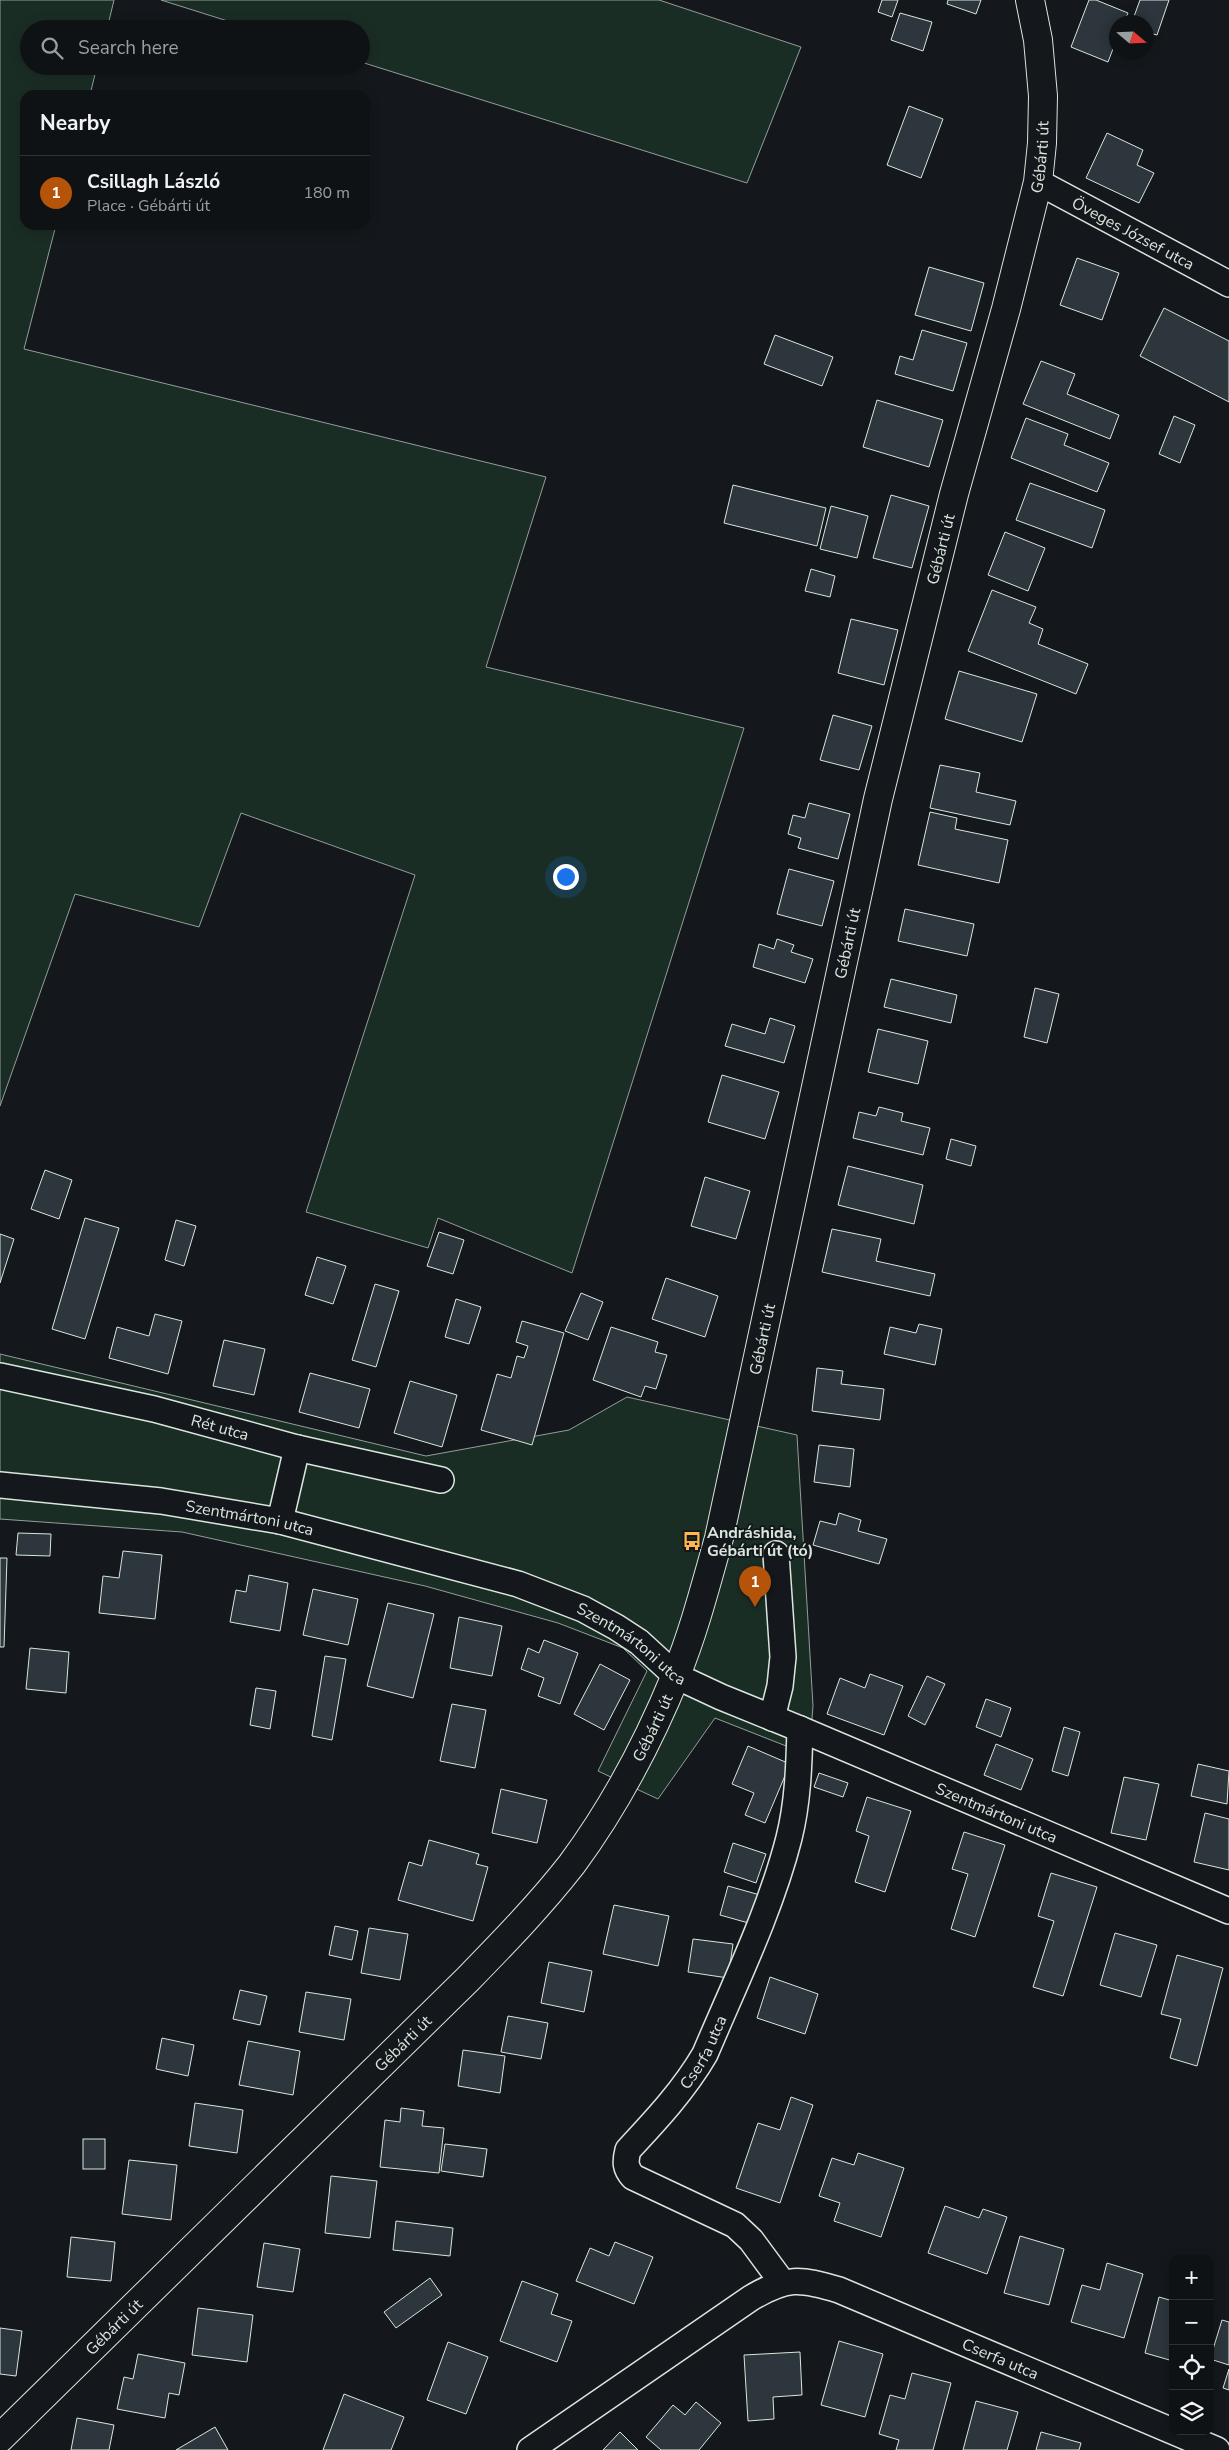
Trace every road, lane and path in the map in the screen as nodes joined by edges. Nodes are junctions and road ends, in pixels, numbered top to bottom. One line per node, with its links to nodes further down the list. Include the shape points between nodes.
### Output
1 (1030, 0): 2 (main road, Gébárti út, via 1038,40 1043,96)
2 (1038, 182): 3 (street, Öveges József utca); 10 (main road, Gébárti út, via 1024,245 914,648 878,799 718,1538 697,1616)
3 (1229, 284)
4 (0, 1376): 5 (street, Rét utca, via 154,1408)
5 (296, 1448): 6 (street, Rét utca); 8 (street)
6 (441, 1480)
7 (0, 1485): 8 (street, Szentmártoni utca, via 161,1501)
8 (280, 1521): 10 (street, Szentmártoni utca, via 518,1584 551,1596 616,1627 639,1642)
9 (776, 1554): 11 (street, via 782,1657 780,1686)
10 (676, 1676): 11 (street, Szentmártoni utca); 15 (main road, Gébárti út, via 642,1749 598,1825 524,1921)
11 (772, 1718): 12 (street, Szentmártoni utca)
12 (800, 1728): 13 (street, Szentmártoni utca); 14 (street, Cserfa utca, via 796,1796 789,1837 753,1941 700,2062 673,2100 628,2150 626,2161 627,2171 633,2177 735,2225 752,2240)
13 (1229, 1911)
14 (782, 2282): 16 (street, Cserfa utca, via 751,2298); 17 (street, Cserfa utca, via 804,2281 839,2290)
15 (0, 2438)
16 (530, 2450)
17 (1217, 2450)

